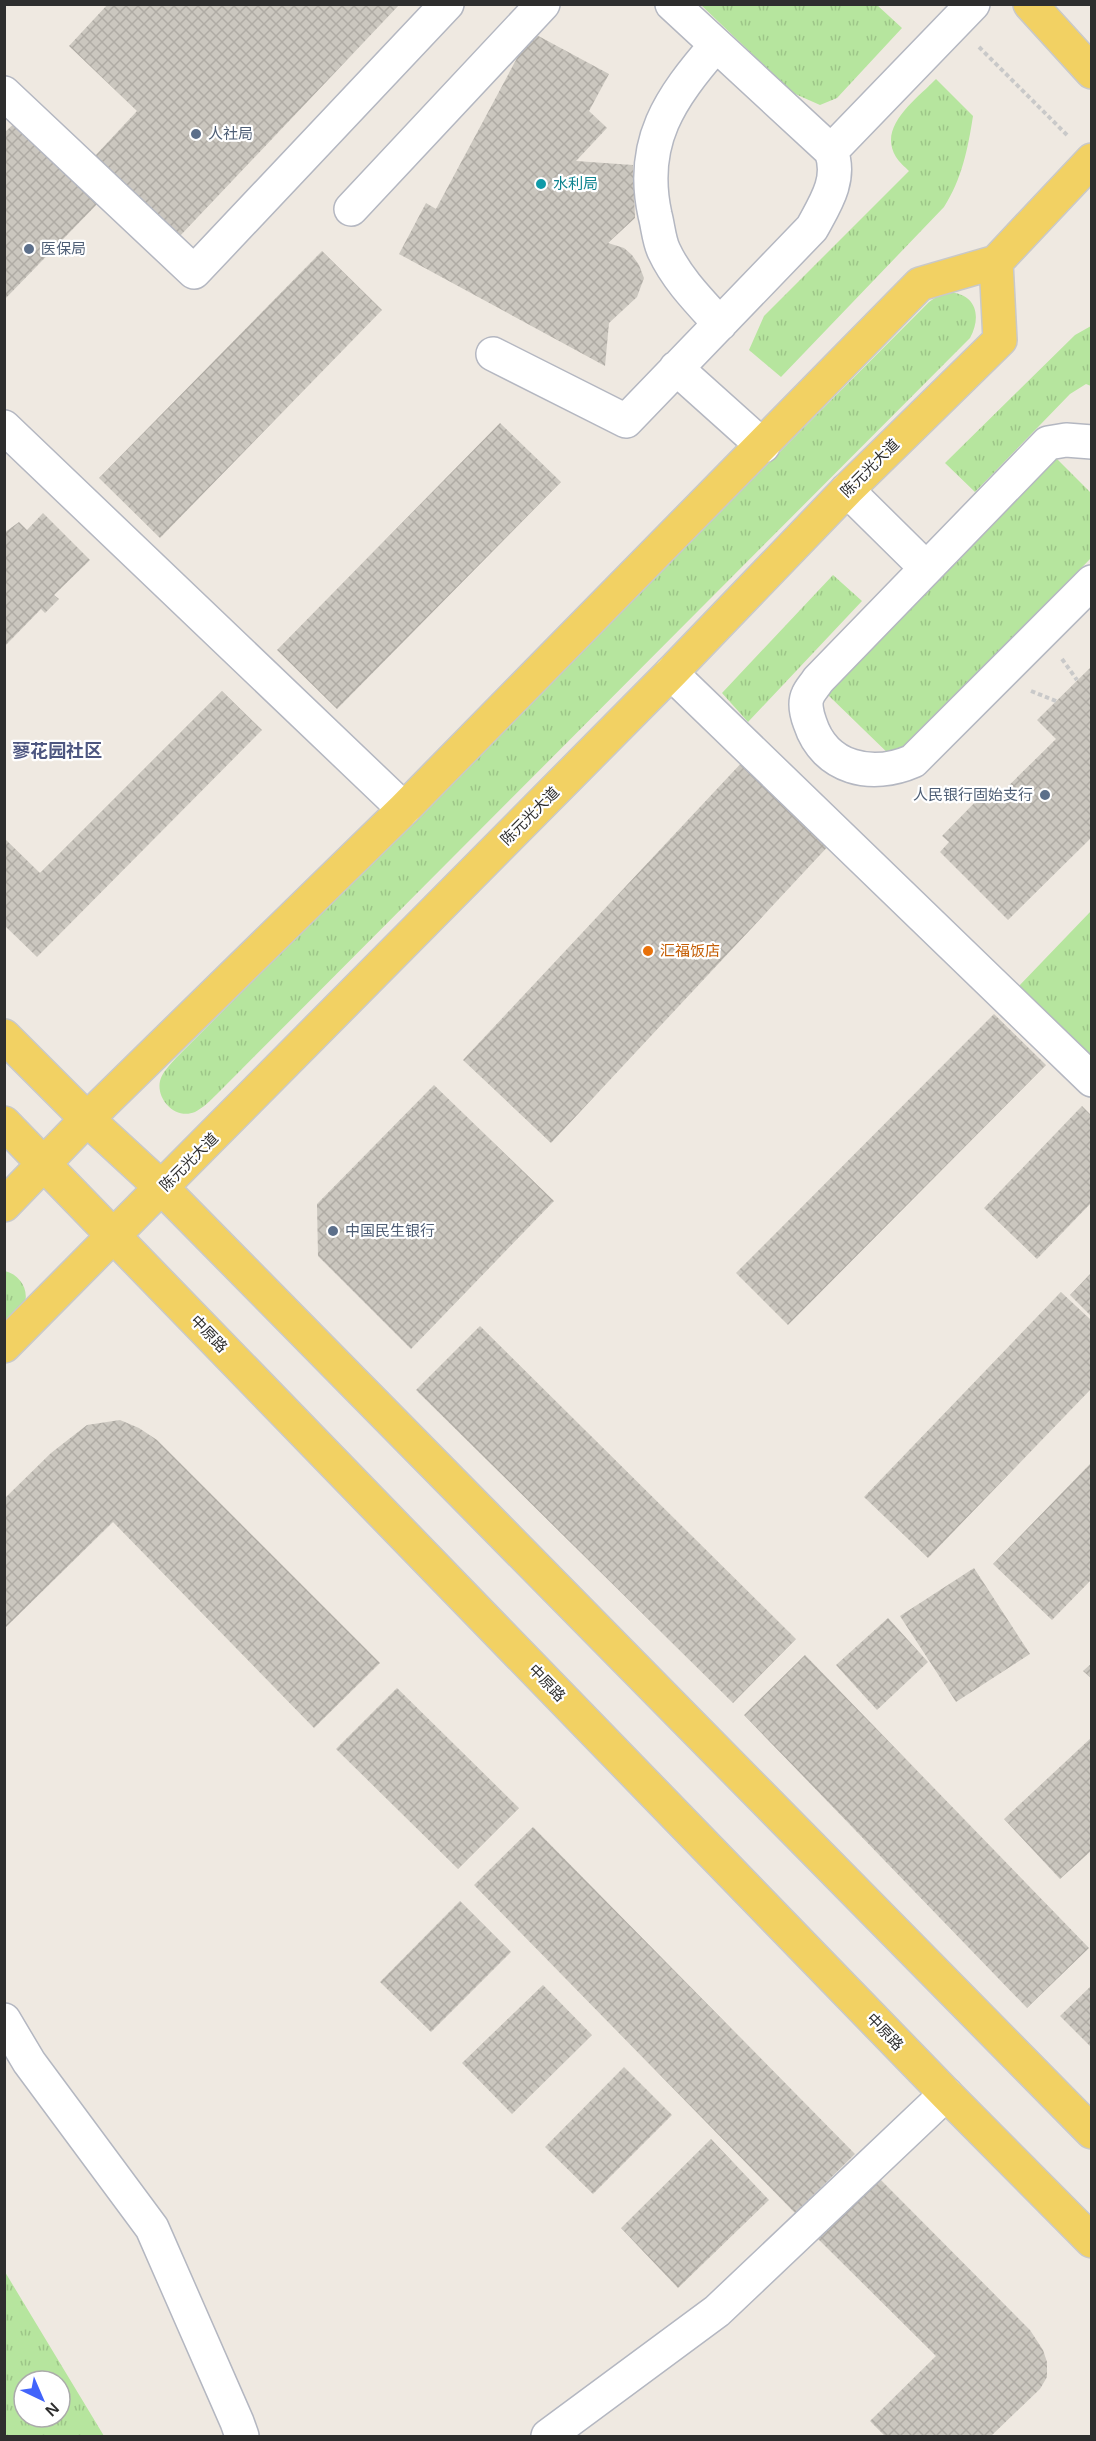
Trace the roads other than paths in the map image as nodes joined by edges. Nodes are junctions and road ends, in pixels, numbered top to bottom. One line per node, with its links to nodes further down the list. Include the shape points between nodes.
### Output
1 (447, 4): 8 (street, via 194,272)
2 (543, 4): 11 (street)
3 (672, 4): 6 (street)
4 (1030, 4): 7 (main road)
5 (964, 14): 9 (street)
6 (716, 45): 9 (street); 13 (street, via 684,82 663,117 651,159 651,198 663,250 683,283)
7 (1092, 72)
8 (4, 93)
9 (831, 151): 13 (street, via 836,164 831,193 812,228)
10 (1083, 151): 12 (main road)
11 (351, 209)
12 (996, 262): 18 (main road, via 920,284); 19 (main road, 陈元光大道, via 1000,340)
13 (720, 324): 15 (street)
14 (493, 354): 15 (street, via 626,421)
15 (676, 368): 18 (street)
16 (4, 427): 23 (street)
17 (1092, 442): 20 (street, via 1048,443)
18 (763, 446): 23 (main road)
19 (847, 490): 20 (street); 22 (main road, 陈元光大道)
20 (926, 568): 21 (street, via 818,680 807,697 807,715 814,734 827,753 847,765 870,770 894,769 913,761)
21 (1092, 582)
22 (670, 673): 25 (street); 29 (main road, 陈元光大道)
23 (404, 809): 26 (main road)
24 (4, 1036): 26 (main road)
25 (1092, 1080)
26 (87, 1119): 28 (main road); 29 (main road)
27 (4, 1123): 28 (main road, 中原路)
28 (45, 1164): 30 (main road); 31 (main road, 中原路)
29 (163, 1189): 31 (main road, 陈元光大道); 35 (main road)
30 (4, 1205)
31 (114, 1235): 32 (main road, 陈元光大道); 34 (main road, 中原路)
32 (4, 1346)
33 (4, 2020): 37 (street, via 30,2062 152,2228)
34 (945, 2094): 36 (main road, 中原路); 38 (street, via 717,2311)
35 (1092, 2132)
36 (1092, 2241)
37 (242, 2436)
38 (548, 2436)

